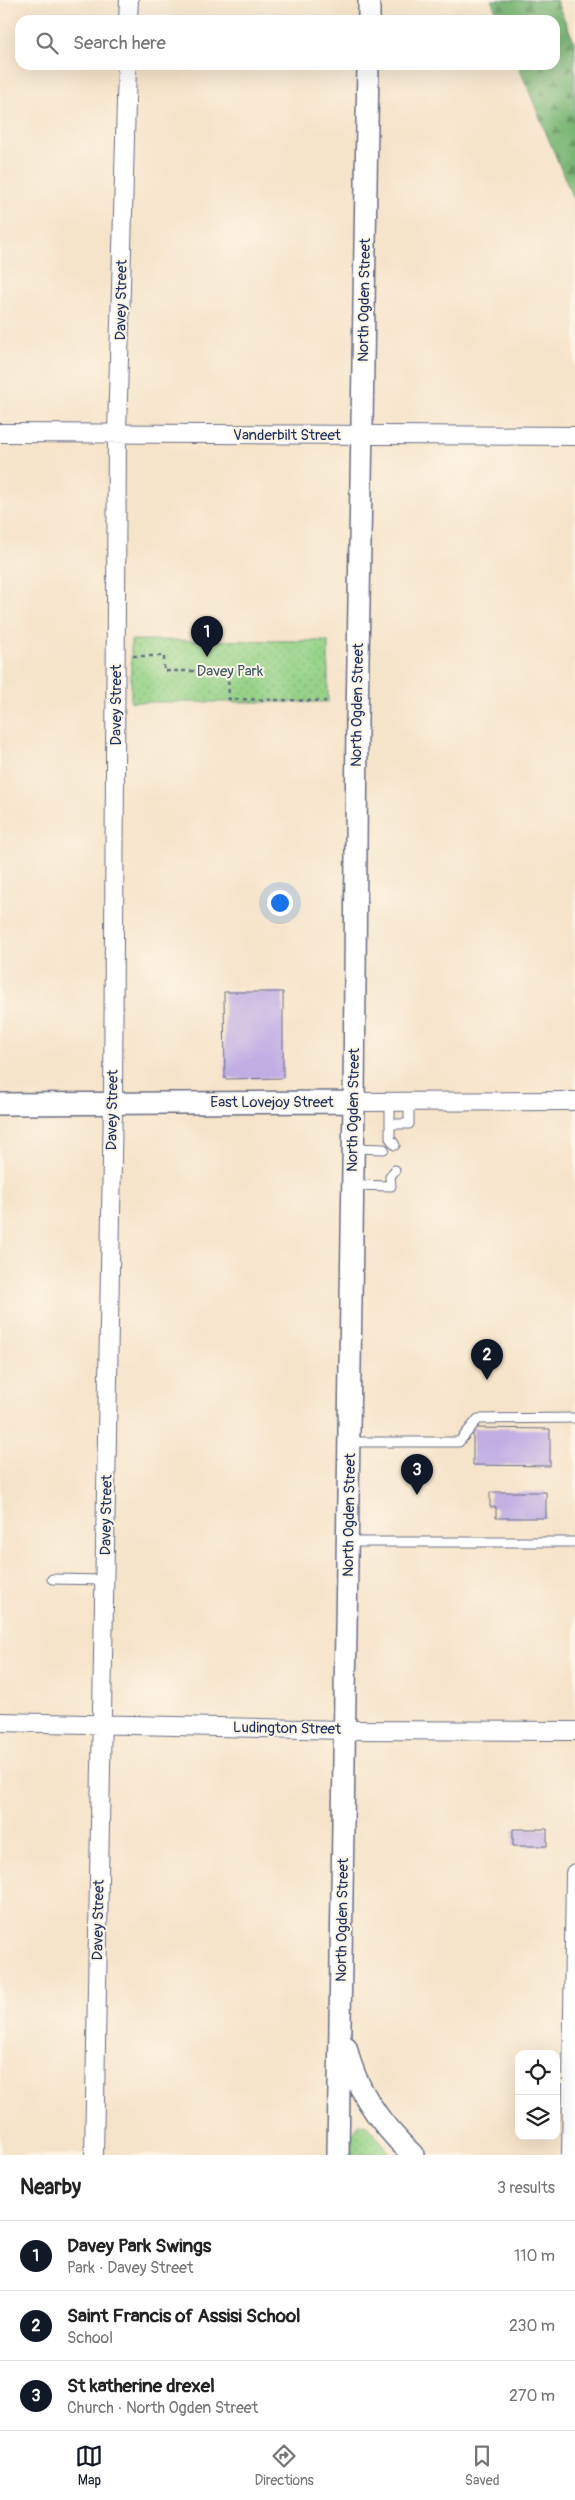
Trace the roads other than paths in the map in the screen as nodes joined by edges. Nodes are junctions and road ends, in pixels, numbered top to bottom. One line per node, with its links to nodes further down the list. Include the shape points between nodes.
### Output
1 (129, 0): 3 (street)
2 (369, 0): 4 (street)
3 (128, 15)
4 (369, 15)
5 (127, 70): 8 (street, Davey Street)
6 (368, 70): 9 (street, North Ogden Street)
7 (0, 432): 8 (street, Vanderbilt Street)
8 (118, 434): 9 (street, Vanderbilt Street); 12 (street, Davey Street)
9 (362, 435): 10 (street, Vanderbilt Street); 13 (street, North Ogden Street)
10 (575, 436)
11 (575, 1101): 15 (street, East Lovejoy Street)
12 (113, 1102): 13 (street, East Lovejoy Street); 16 (street, East Lovejoy Street); 26 (street, Davey Street)
13 (354, 1102): 14 (street, East Lovejoy Street); 18 (street, North Ogden Street)
14 (390, 1102): 15 (street, East Lovejoy Street); 17 (lane)
15 (409, 1102): 17 (lane, via 409,1124)
16 (0, 1104)
17 (390, 1124): 18 (lane, via 389,1144)
18 (353, 1148): 20 (street, North Ogden Street)
19 (390, 1172): 20 (lane, via 391,1186)
20 (352, 1185): 22 (street, North Ogden Street)
21 (575, 1418): 22 (lane, via 478,1419 459,1442)
22 (350, 1442): 23 (street, North Ogden Street)
23 (348, 1542): 24 (lane); 29 (street, North Ogden Street)
24 (575, 1542)
25 (52, 1579): 26 (lane)
26 (104, 1580): 28 (street, Davey Street)
27 (0, 1722): 28 (street, Ludington Street)
28 (102, 1724): 29 (street, Ludington Street); 33 (street, Davey Street)
29 (344, 1730): 30 (street, Ludington Street); 32 (street, North Ogden Street)
30 (575, 1731)
31 (575, 1873): 36 (street)
32 (341, 2021): 34 (street, North Ogden Street); 35 (street, via 350,2059 369,2104)
33 (94, 2155)
34 (338, 2155)
35 (413, 2155)
36 (571, 2155)

